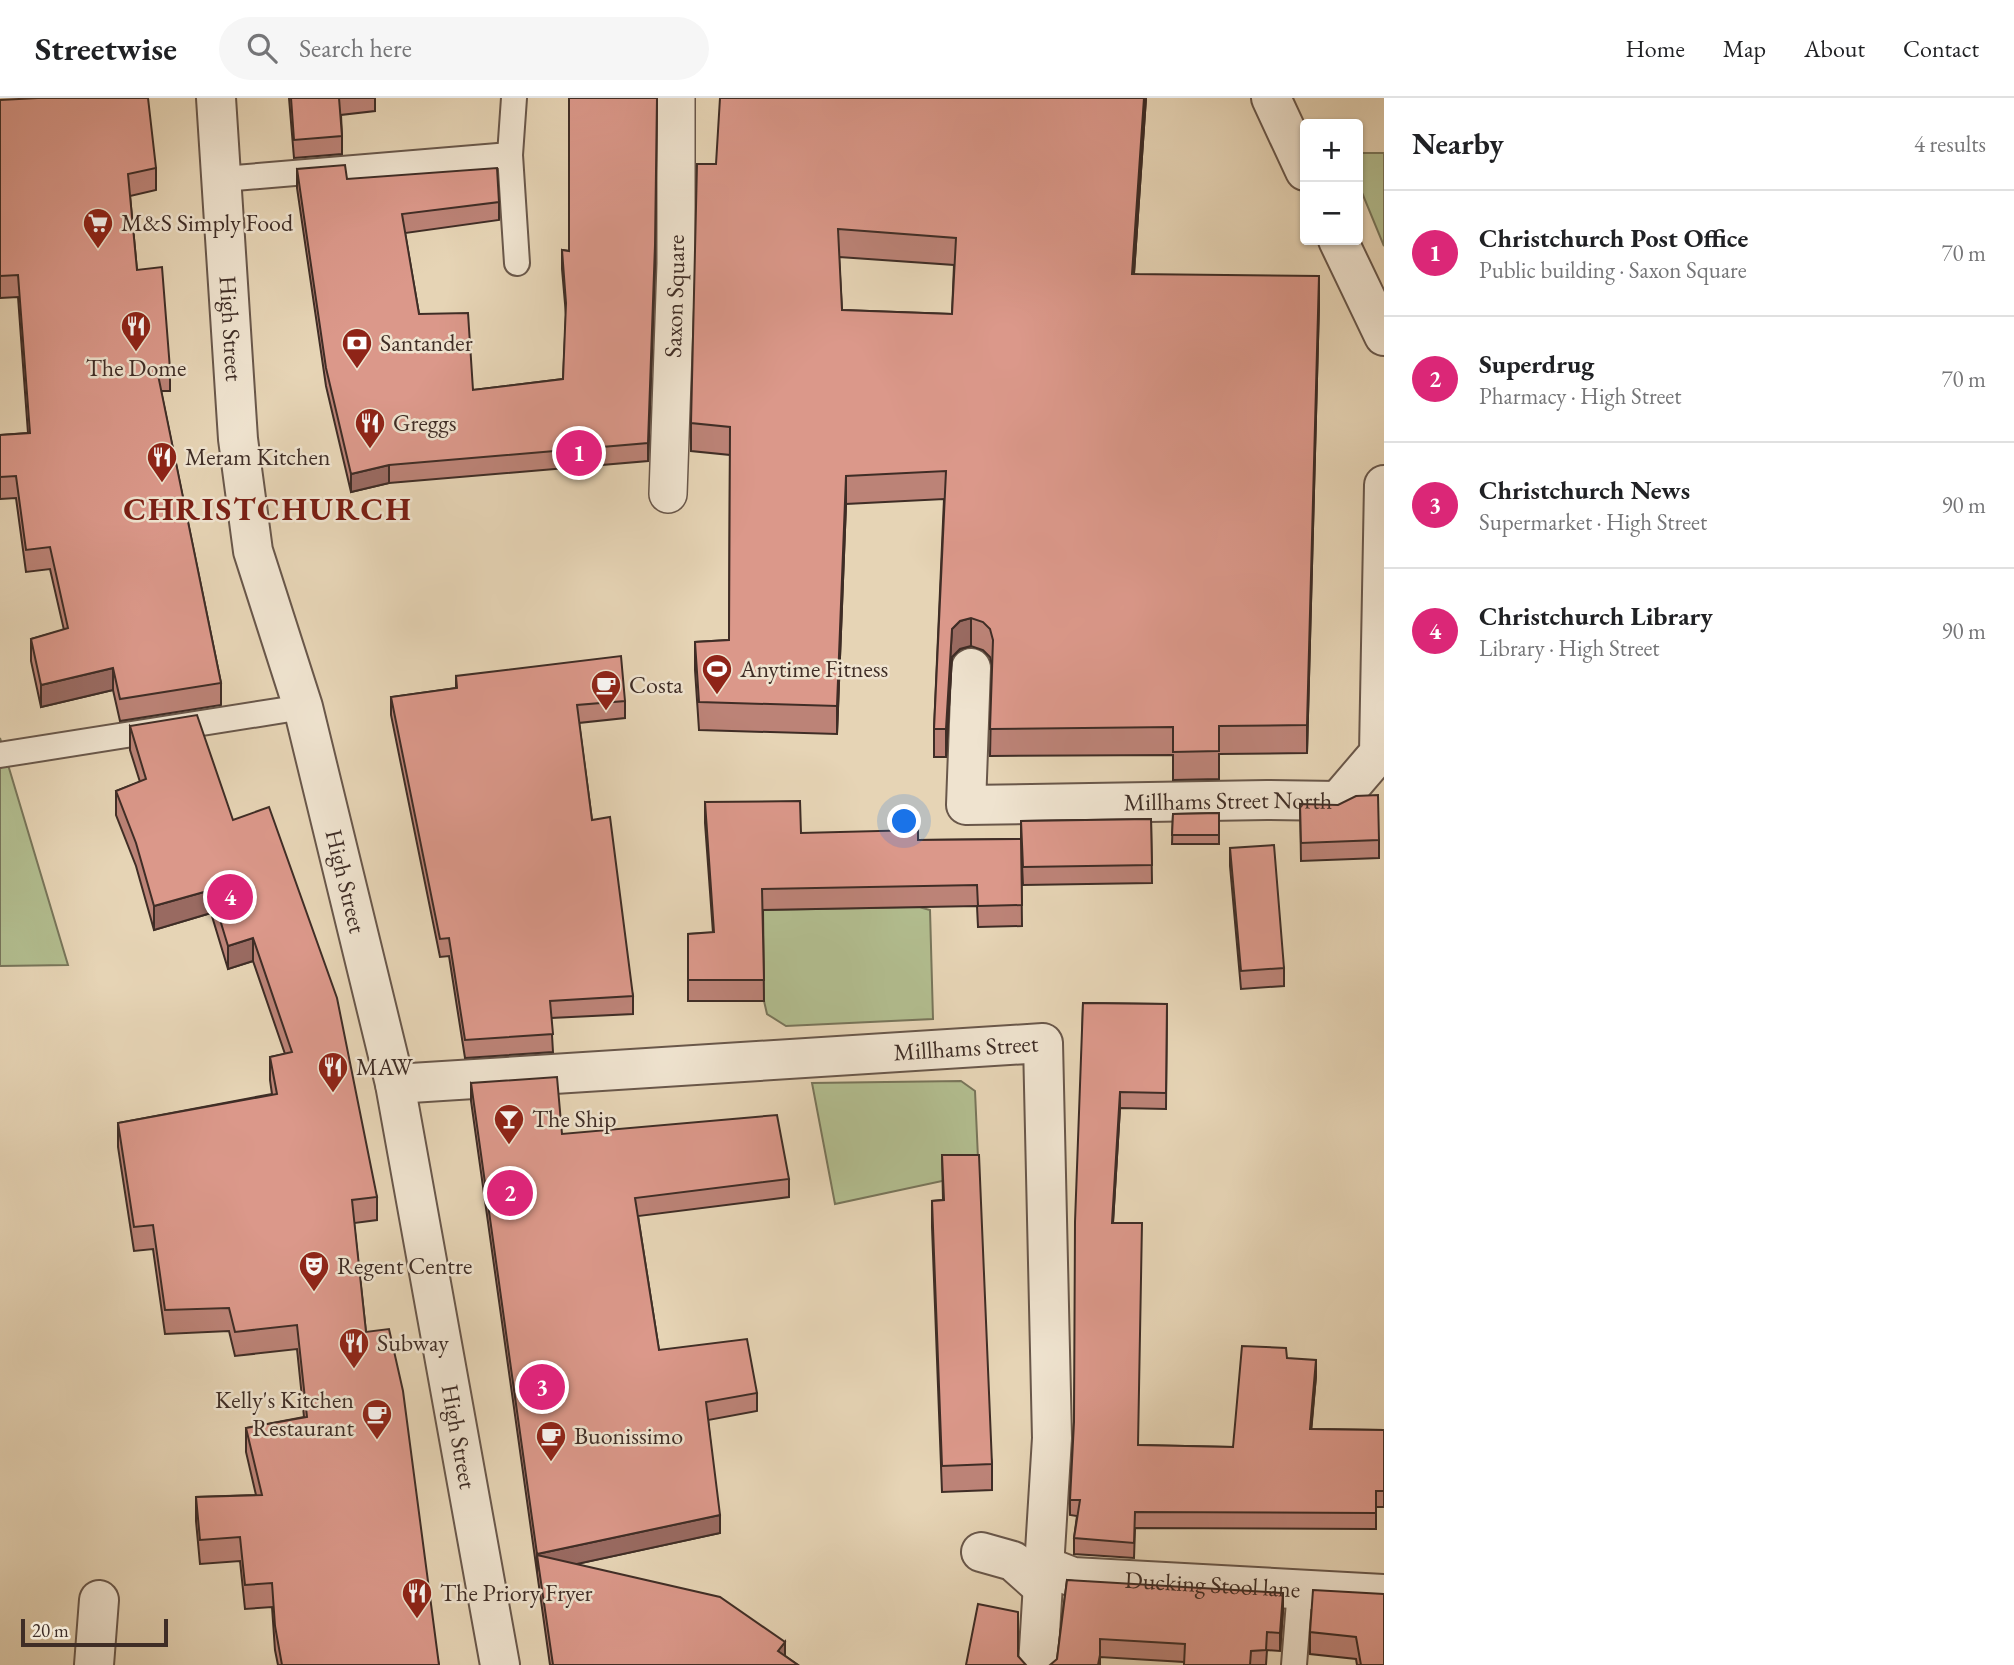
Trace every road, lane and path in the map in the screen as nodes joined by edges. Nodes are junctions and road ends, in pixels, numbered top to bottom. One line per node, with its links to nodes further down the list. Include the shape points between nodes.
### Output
1 (216, 98): 7 (street, High Street)
2 (514, 98): 5 (lane)
3 (677, 98): 12 (street, Saxon Square)
4 (1271, 98): 6 (street)
5 (510, 155): 7 (lane); 9 (lane)
6 (1300, 160)
7 (223, 179): 14 (street, High Street, via 238,439 253,551)
8 (1340, 245): 10 (street)
9 (517, 263)
10 (1384, 336)
11 (1384, 485): 13 (street, Millhams Street North, via 1379,753 1338,801 966,805)
12 (668, 494)
13 (971, 668)
14 (303, 707): 15 (lane); 16 (street, High Street)
15 (0, 755)
16 (394, 1084): 18 (street, Millhams Street, via 1043,1043 1052,1438); 23 (street, High Street)
17 (981, 1552): 18 (street)
18 (1042, 1575): 19 (street, Ducking Stool lane); 24 (street, Millhams Street)
19 (1300, 1590): 20 (street, Ducking Stool lane); 25 (lane)
20 (1384, 1594)
21 (99, 1600): 22 (street)
22 (94, 1665)
23 (500, 1665)
24 (1038, 1665)
25 (1294, 1665)

